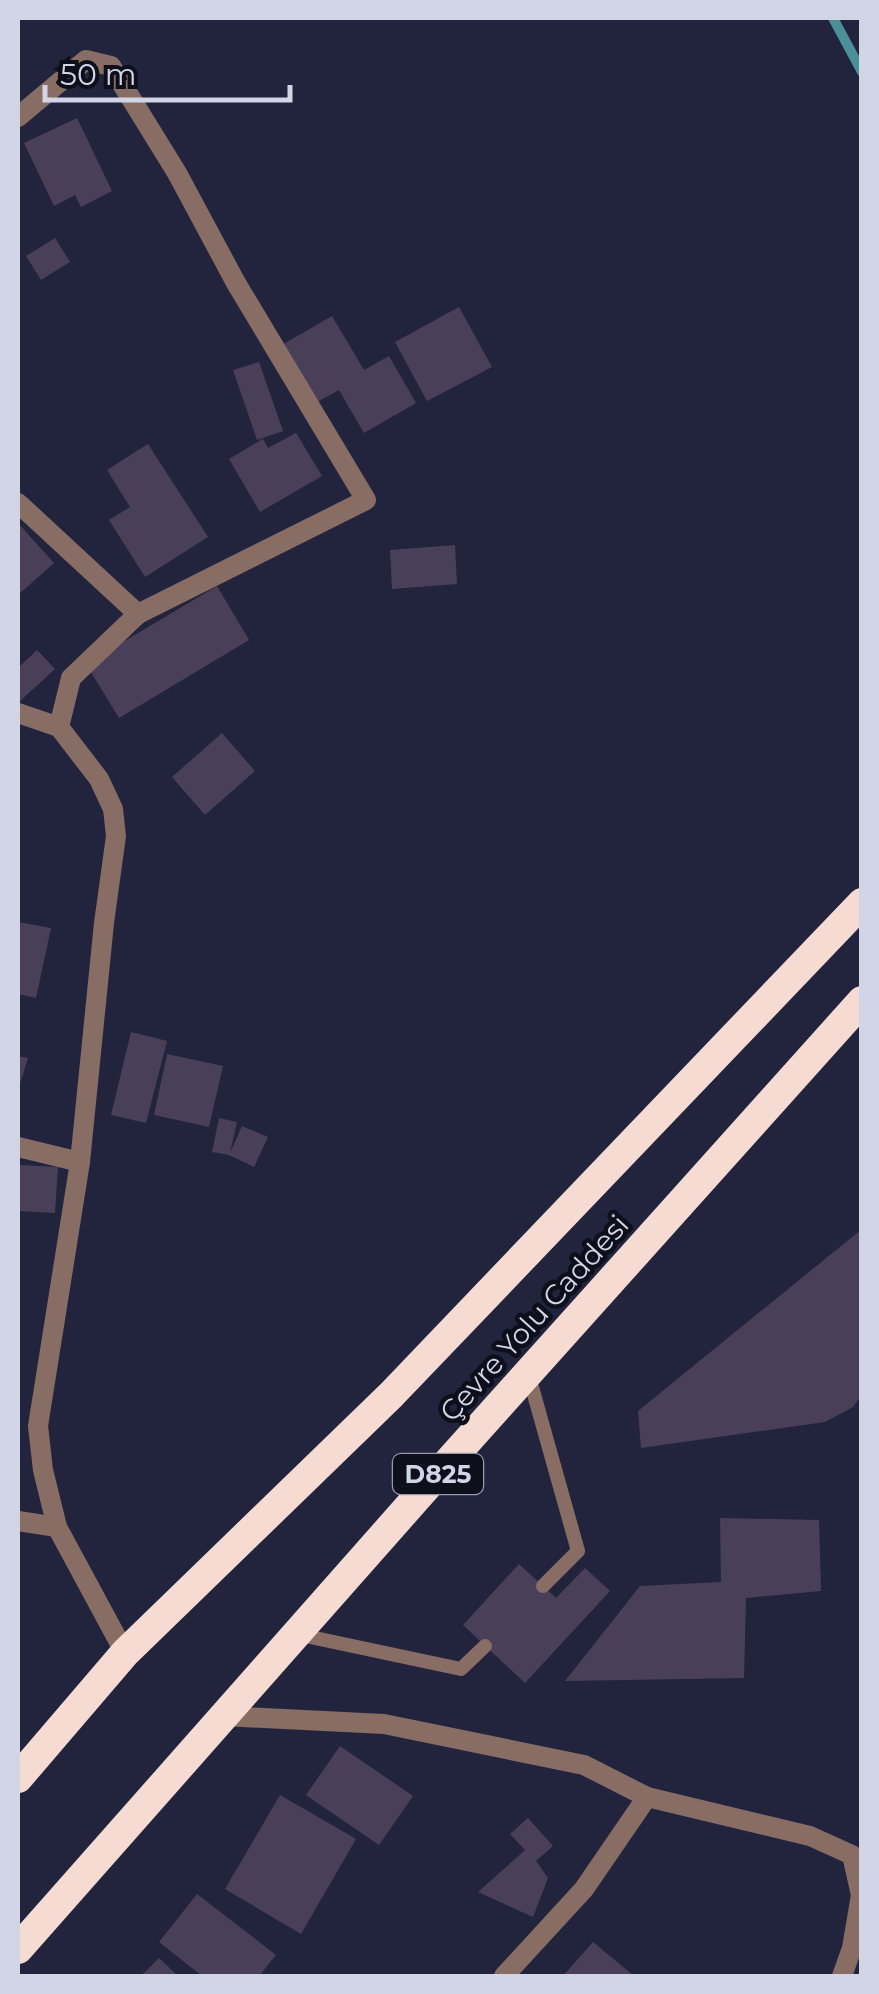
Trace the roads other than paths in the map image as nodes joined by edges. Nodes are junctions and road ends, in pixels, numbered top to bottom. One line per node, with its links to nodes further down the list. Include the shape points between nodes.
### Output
1 (18, 117): 3 (street, via 86,60 110,66 366,500)
2 (18, 503): 3 (street)
3 (138, 614): 5 (street, via 71,678)
4 (18, 713): 5 (street)
5 (59, 726): 9 (street, via 98,779 113,809 116,836)
6 (862, 902): 16 (highway, Çevre Yolu Caddesi, via 390,1394)
7 (862, 1001): 10 (highway, Çevre Yolu Caddesi / D825)
8 (18, 1146): 9 (street)
9 (80, 1162): 12 (street, via 38,1426)
10 (528, 1373): 13 (lane, via 578,1551); 14 (highway, Çevre Yolu Caddesi / D825)
11 (18, 1520): 12 (street)
12 (57, 1527): 16 (street)
13 (543, 1586)
14 (295, 1634): 15 (lane, via 461,1669); 17 (highway, Çevre Yolu Caddesi / D825)
15 (484, 1646)
16 (125, 1652): 18 (highway, Çevre Yolu Caddesi)
17 (223, 1716): 19 (street, via 384,1724 584,1765); 21 (highway, Çevre Yolu Caddesi / D825)
18 (18, 1778)
19 (647, 1798): 20 (street); 22 (street, via 584,1889)
20 (857, 1851): 23 (street, via 861,1896)
21 (18, 1949)
22 (504, 1976)
23 (842, 1976)

